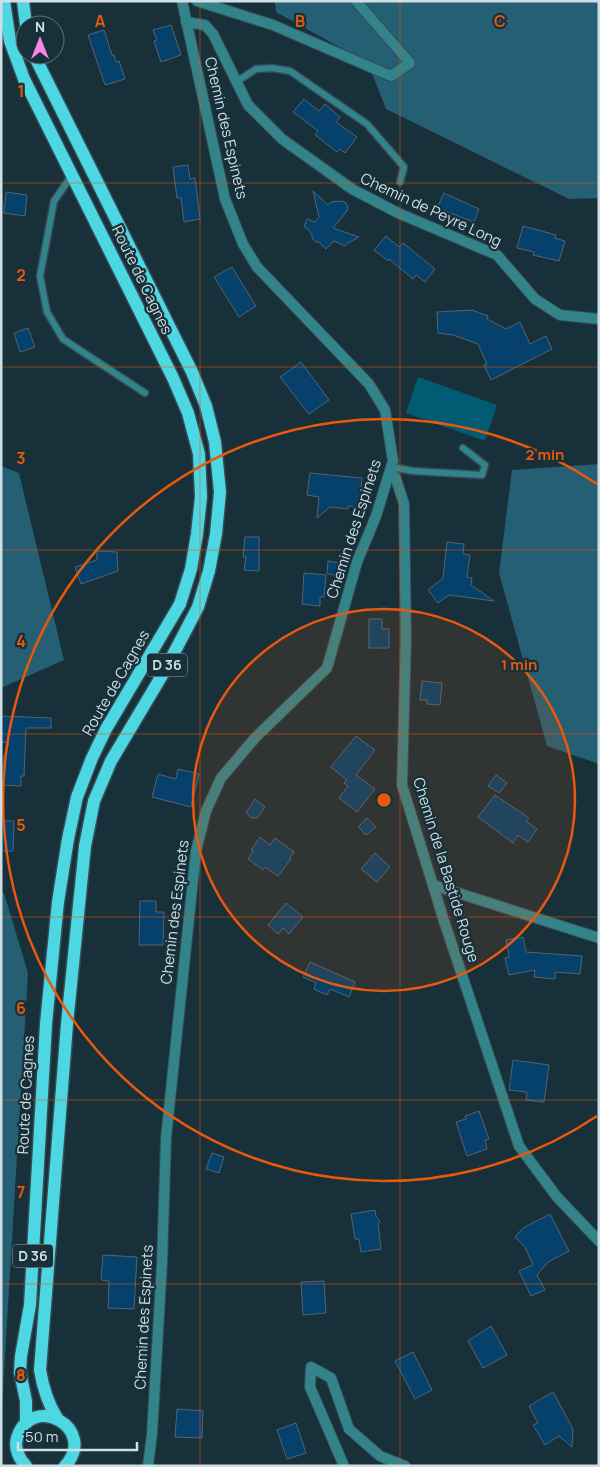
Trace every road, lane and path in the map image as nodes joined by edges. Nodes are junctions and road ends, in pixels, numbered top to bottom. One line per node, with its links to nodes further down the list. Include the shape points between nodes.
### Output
1 (4, 1): 10 (main road, Route de Cagnes / D 36, via 10,41 24,79)
2 (23, 1): 6 (main road)
3 (182, 1): 7 (street, Chemin des Espinets)
4 (197, 1): 5 (street, via 273,25 391,76 410,63)
5 (356, 1)
6 (25, 15)
7 (186, 22): 9 (street, Chemin de Peyre Long, via 205,25 213,34); 15 (street, Chemin des Espinets, via 225,199 243,244 257,267 369,384 385,410 393,461)
8 (39, 65): 19 (main road, Route de Cagnes / D 36, via 192,372 206,406 215,442 220,492 209,571 198,608 111,761 94,802 85,846 67,1024 40,1370 43,1389)
9 (236, 82): 11 (lane, via 256,69 290,71 367,124 404,167); 12 (street, Chemin de Peyre Long, via 248,105 282,138 352,189 398,213 496,255 535,299 560,315)
10 (72, 175): 13 (lane, via 54,201 40,276 47,312 63,339); 20 (main road, Route de Cagnes / D 36, via 188,413 199,454 201,497 191,569 180,604 106,729 77,797 68,839 46,1024 30,1305 21,1356)
11 (400, 182)
12 (599, 319)
13 (145, 393)
14 (462, 448): 15 (lane, via 485,465 482,475)
15 (391, 469): 16 (street, Chemin de la Bastide Rouge, via 404,504 406,638 402,785); 23 (street, Chemin des Espinets, via 357,562 327,668 255,738 221,778 206,811 196,851 166,1138 162,1262)
16 (433, 885): 17 (street); 18 (street, Chemin de la Bastide Rouge, via 519,1146 557,1197)
17 (599, 938)
18 (599, 1241)
19 (57, 1418): 20 (main road, via 41,1416); 22 (main road, Route de Cagnes, via 71,1430 74,1439 71,1457)
20 (26, 1423): 21 (main road, via 16,1442)
21 (23, 1464)
22 (65, 1466)
23 (148, 1466)
24 (344, 1466): 25 (street, via 310,1387 311,1367 331,1378 349,1429 380,1456)
25 (405, 1466)

